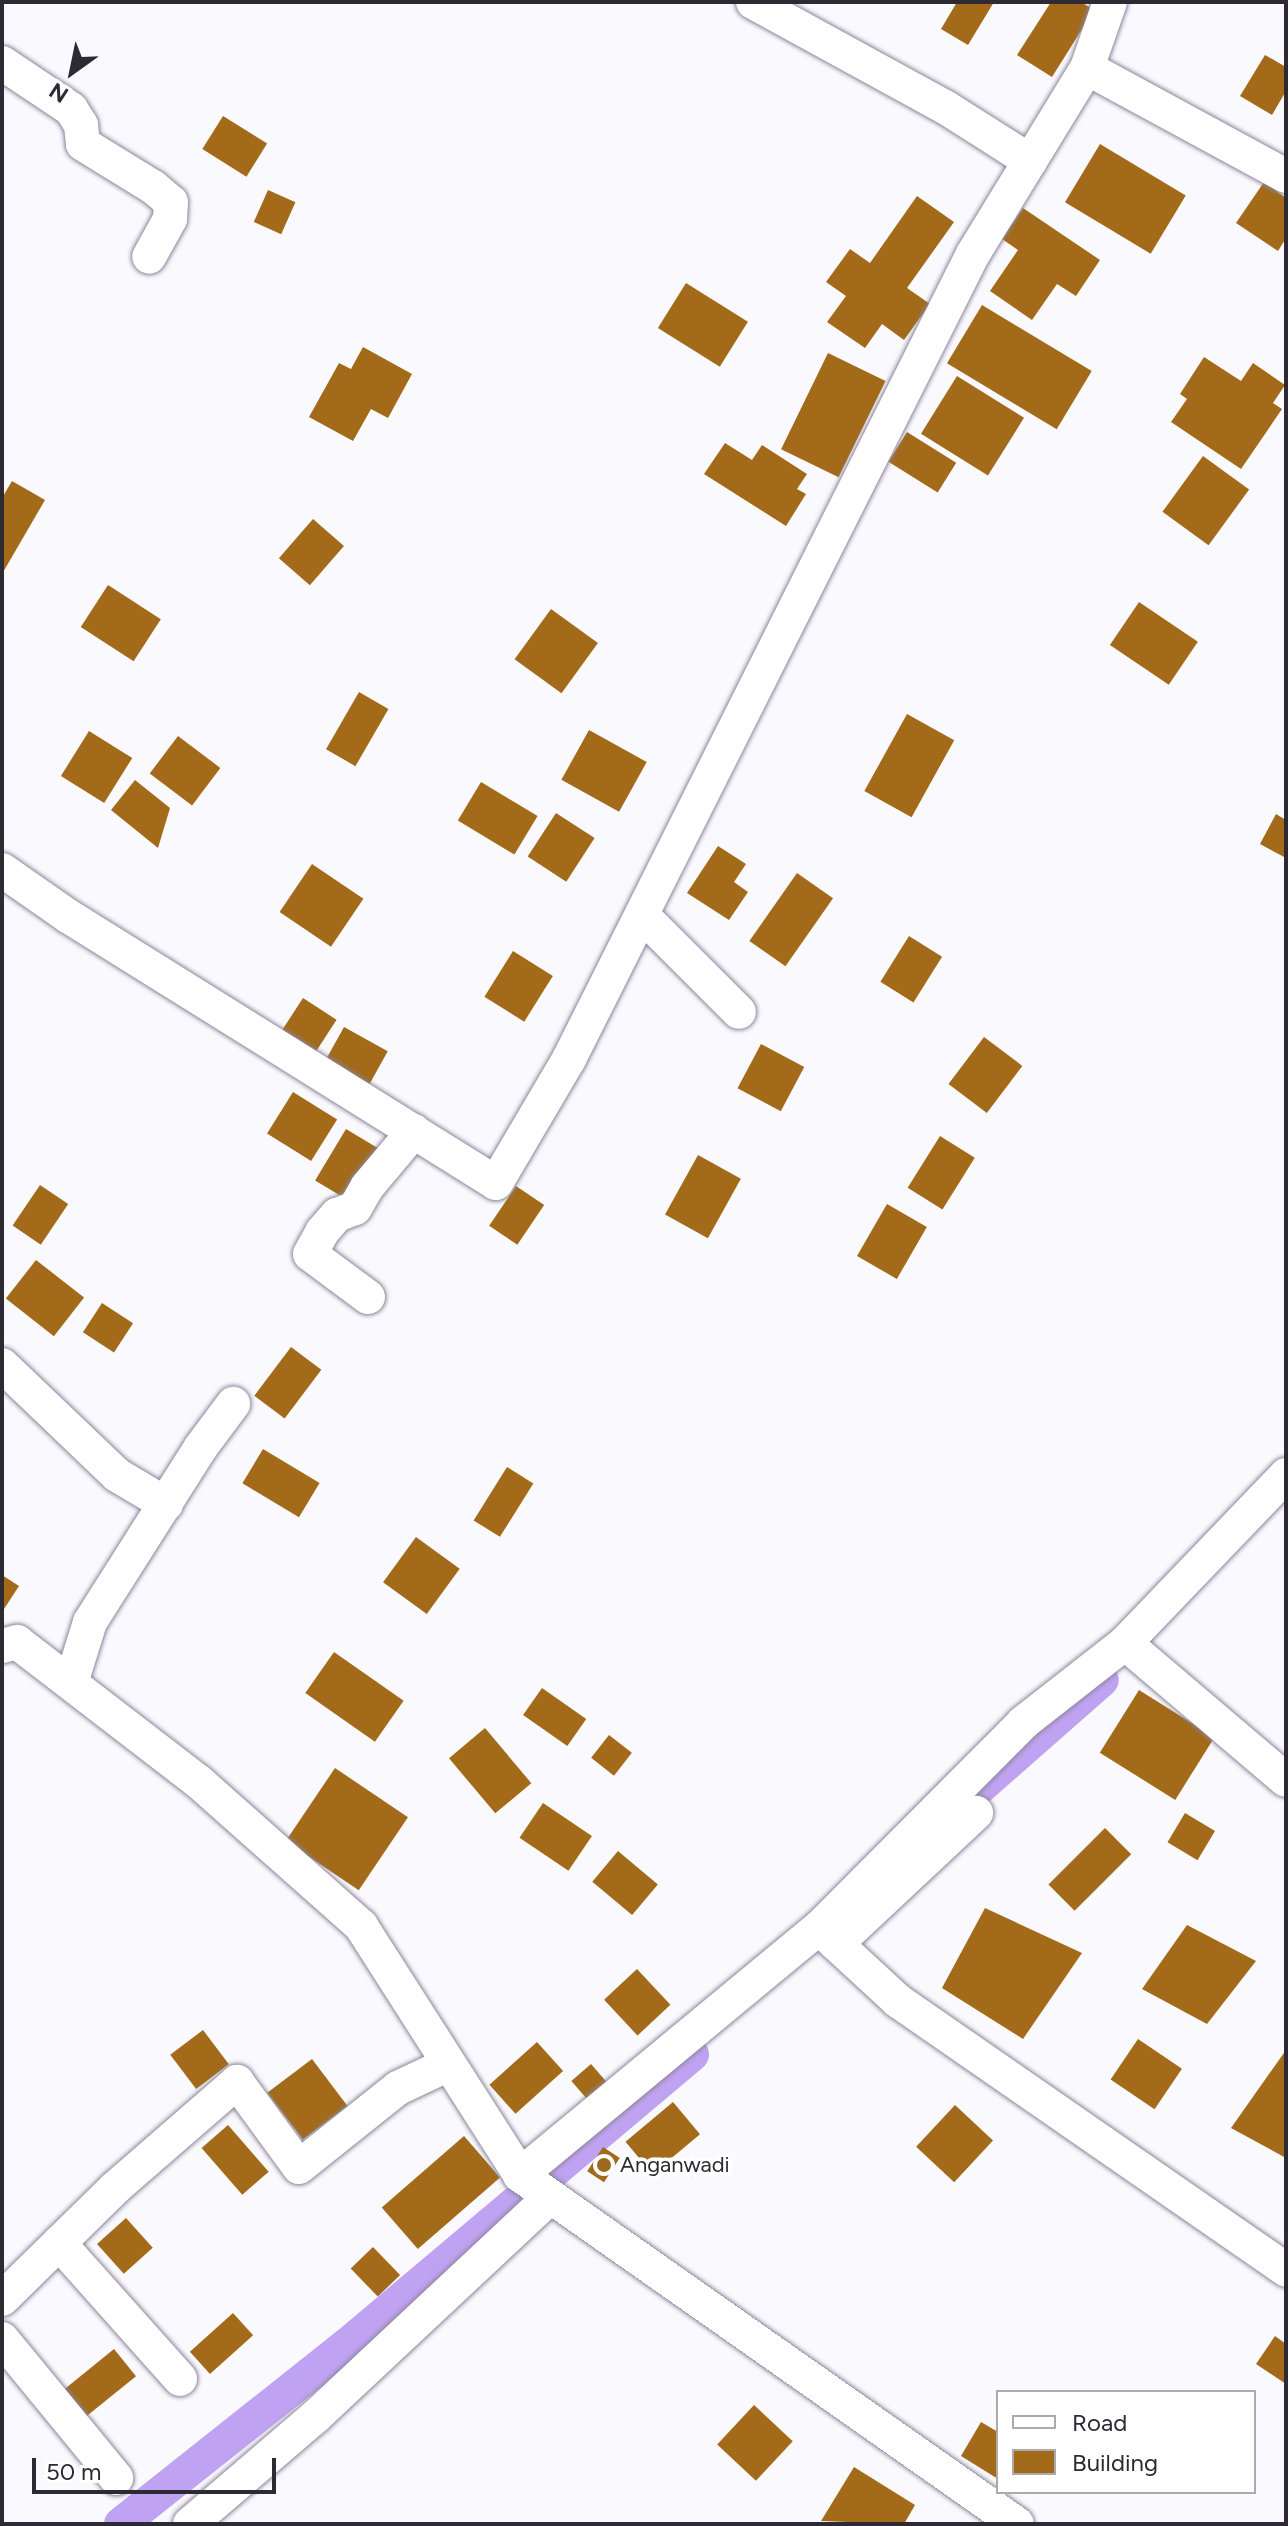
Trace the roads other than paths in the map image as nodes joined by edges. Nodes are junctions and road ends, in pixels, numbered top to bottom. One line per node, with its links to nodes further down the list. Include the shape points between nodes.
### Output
1 (753, 2): 5 (street, via 945,107)
2 (1110, 2): 4 (street)
3 (2, 63): 7 (street, via 71,109 81,125 83,144 171,202 170,219)
4 (1087, 68): 5 (street); 6 (street)
5 (1030, 161): 9 (street, via 973,254)
6 (1286, 176)
7 (149, 257)
8 (2, 870): 11 (street)
9 (642, 915): 10 (street); 11 (street, via 569,1059 496,1183)
10 (739, 1012)
11 (414, 1131): 12 (street, via 355,1208 337,1215 322,1232 310,1254)
12 (368, 1297)
13 (2, 1365): 16 (street, via 117,1475)
14 (233, 1404): 16 (street)
15 (1286, 1475): 17 (street)
16 (166, 1504): 19 (street, via 90,1622)
17 (1125, 1643): 20 (street); 22 (street, via 1023,1723)
18 (2, 1646): 19 (street, via 17,1642)
19 (71, 1683): 23 (street, via 199,1782 361,1926)
20 (1286, 1780)
21 (976, 1813): 22 (street)
22 (827, 1936): 24 (street); 27 (street, via 898,2001)
23 (449, 2064): 24 (street); 26 (street, via 398,2088 299,2167 237,2082)
24 (520, 2175): 25 (street)
25 (550, 2197): 32 (street, via 315,2417); 33 (street)
26 (59, 2243): 28 (street); 30 (street)
27 (1286, 2270)
28 (2, 2299)
29 (2, 2339): 31 (street)
30 (180, 2379)
31 (116, 2478)
32 (190, 2524)
33 (1017, 2524)

